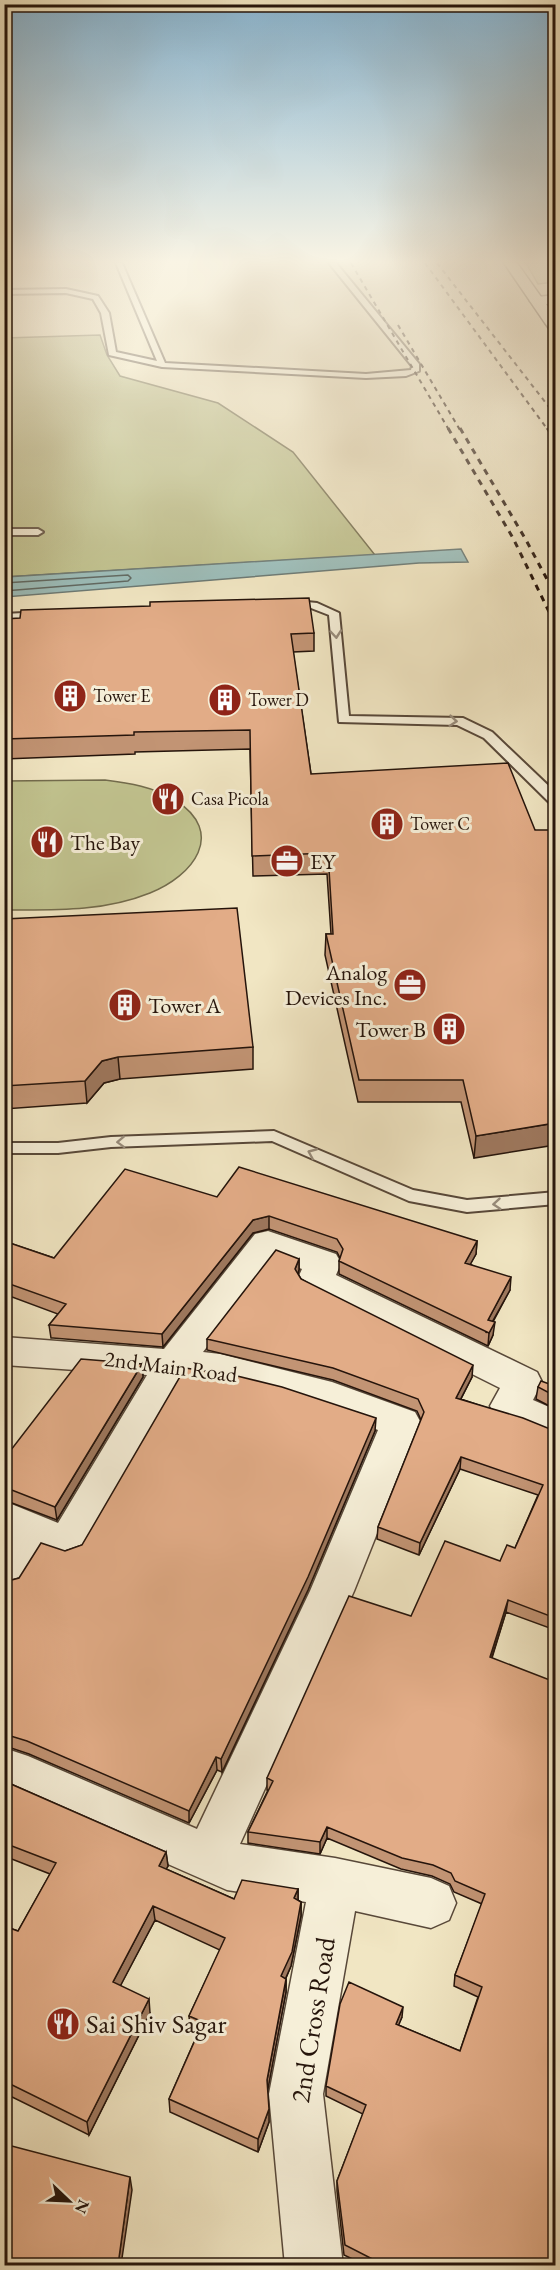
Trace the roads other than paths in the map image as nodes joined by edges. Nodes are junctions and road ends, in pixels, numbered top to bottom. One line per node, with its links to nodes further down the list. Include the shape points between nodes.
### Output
1 (235, 369): 2 (lane, via 366,376 406,374)
2 (415, 369)
3 (4, 532): 4 (lane)
4 (38, 532)
5 (278, 602): 8 (lane, one-way to 8, via 313,605 334,613 343,719 459,721 488,735)
6 (52, 615): 7 (lane)
7 (4, 617)
8 (555, 801)
9 (4, 1148): 10 (lane, one-way to 9, via 467,1206 409,1195 274,1136)
10 (555, 1198)
11 (4, 1352): 12 (street, 2nd Main Road)
12 (173, 1364): 13 (street, via 268,1243 323,1263 315,1280 523,1382 510,1406); 14 (street, via 67,1545); 17 (street, 2nd Main Road, via 231,1371 332,1397 401,1423 332,1590)
13 (555, 1427)
14 (19, 1525): 15 (street)
15 (4, 1577)
16 (4, 1770): 17 (street)
17 (209, 1858): 18 (street, via 227,1866)
18 (335, 1882): 19 (street); 20 (street, 2nd Cross Road, via 296,2094)
19 (431, 1903)
20 (314, 2265)

